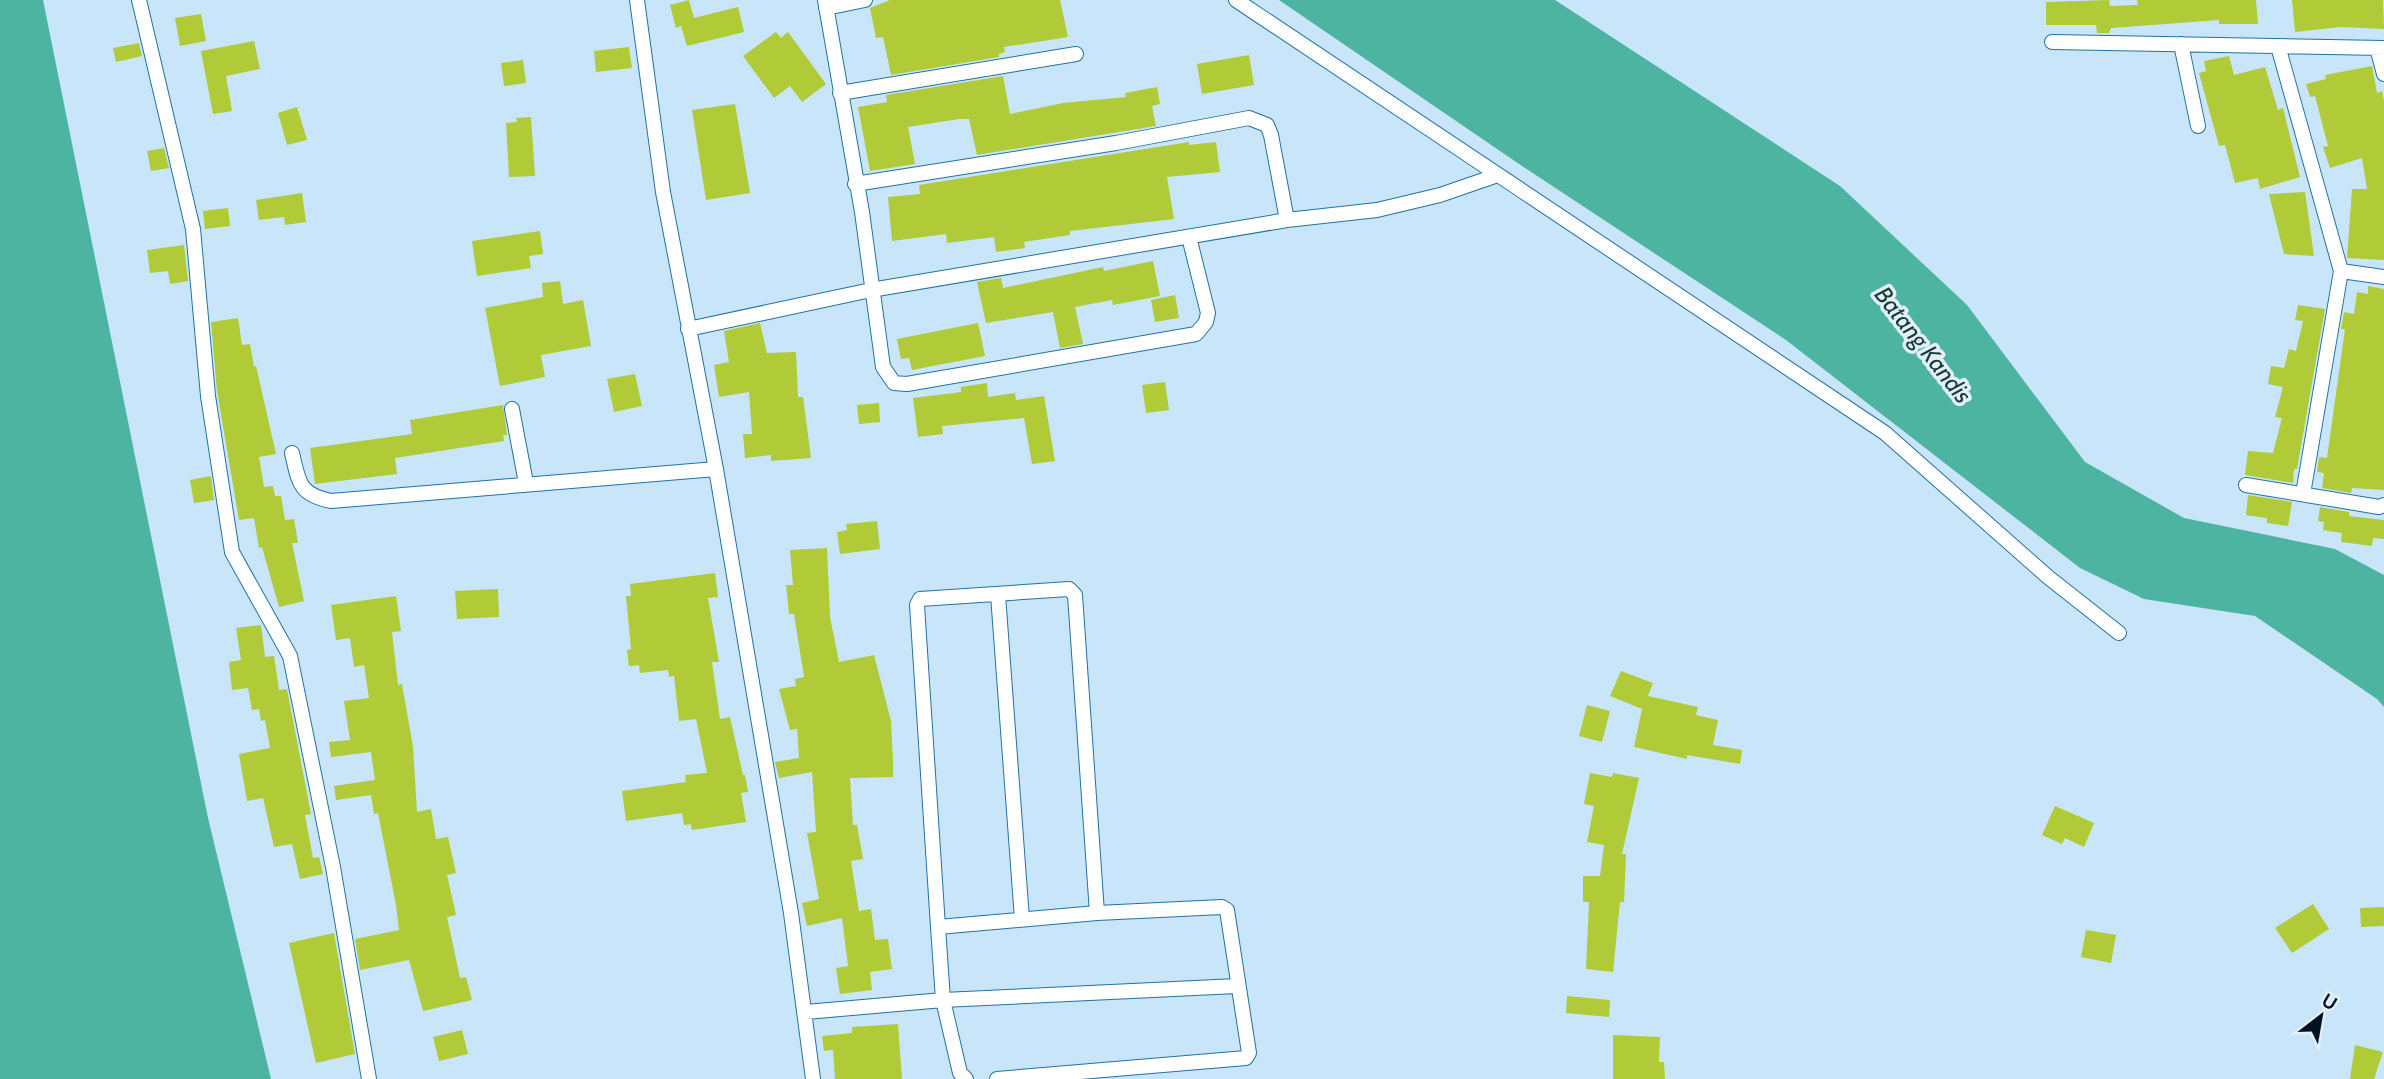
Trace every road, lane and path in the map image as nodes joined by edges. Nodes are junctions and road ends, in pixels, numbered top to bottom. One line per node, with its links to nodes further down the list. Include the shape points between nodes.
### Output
1 (139, 0): 37 (street, via 193,229 208,396 232,552 290,656 336,879)
2 (637, 0): 21 (street, via 663,192)
3 (865, 0): 5 (street)
4 (1236, 0): 14 (street)
5 (825, 4): 12 (street)
6 (2052, 42): 7 (street)
7 (2181, 44): 8 (street); 13 (street)
8 (2277, 46): 9 (street); 18 (street)
9 (2381, 48): 11 (street)
10 (1076, 54): 12 (street)
11 (2384, 74)
12 (840, 93): 15 (street)
13 (2198, 126)
14 (1498, 175): 16 (street, via 1412,203); 30 (street, via 1885,433 2048,577)
15 (855, 184): 16 (street, via 1249,118 1267,125 1271,135); 20 (street)
16 (1287, 220): 17 (street)
17 (1189, 237): 20 (street); 20 (street, via 1208,313 1196,334 907,384 894,383 883,367)
18 (2341, 271): 19 (street); 27 (street)
19 (2384, 277)
20 (871, 289): 21 (street)
21 (688, 329): 24 (street)
22 (512, 409): 25 (street)
23 (292, 453): 25 (street, via 306,492 331,501)
24 (716, 469): 25 (street); 36 (street)
25 (526, 482)
26 (2246, 485): 27 (street)
27 (2303, 494): 28 (street)
28 (2384, 505)
29 (998, 595): 31 (street, via 1069,589 1075,595); 32 (street); 33 (street, via 920,600 916,605)
30 (2119, 633)
31 (1097, 913): 32 (street); 34 (street, via 1222,906 1227,910)
32 (1022, 919): 33 (street)
33 (938, 927): 35 (street)
34 (1237, 985): 35 (street); 40 (street, via 1247,1058)
35 (943, 1000): 36 (street); 39 (street, via 960,1073)
36 (807, 1012): 38 (street)
37 (369, 1079)
38 (813, 1079)
39 (966, 1079)
40 (997, 1079)

